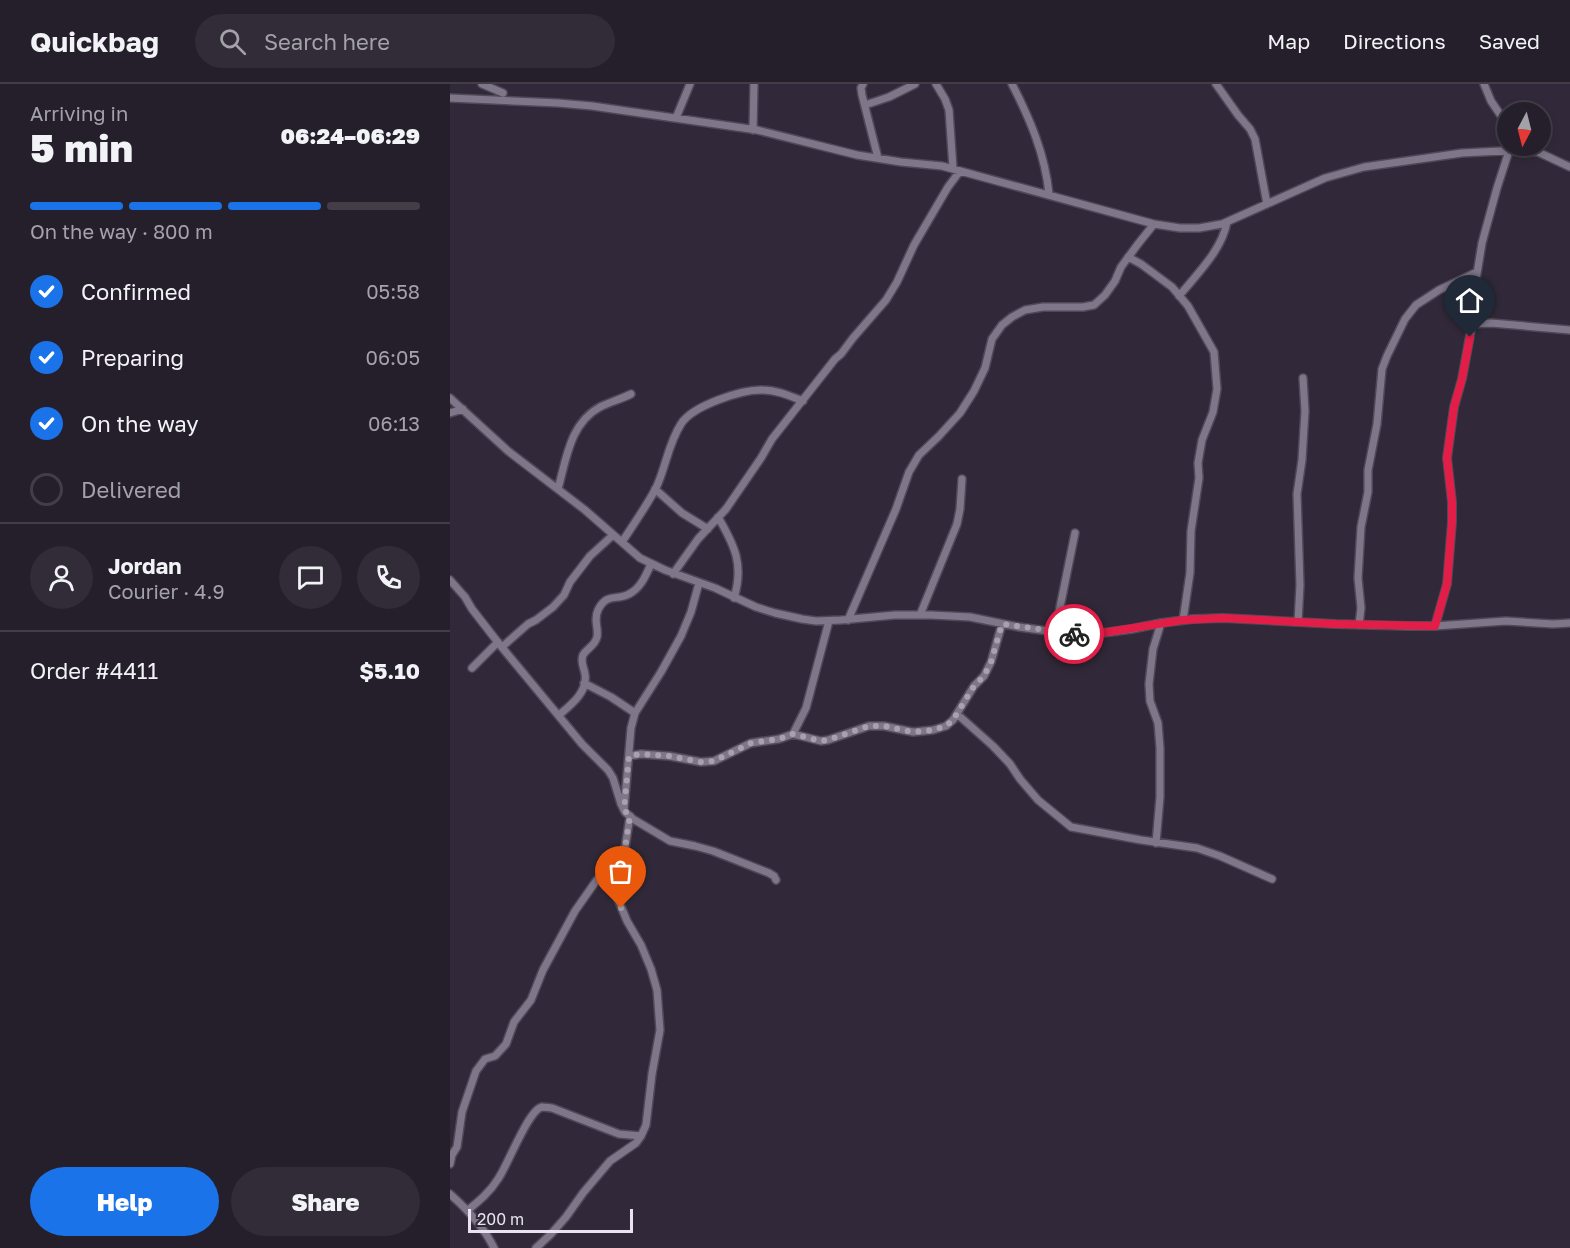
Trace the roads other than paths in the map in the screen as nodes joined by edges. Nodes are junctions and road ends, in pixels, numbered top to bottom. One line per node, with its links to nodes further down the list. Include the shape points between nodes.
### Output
1 (482, 84): 11 (street)
2 (506, 84): 11 (street)
3 (690, 84): 16 (street)
4 (754, 84): 17 (street)
5 (863, 84): 14 (street)
6 (915, 84): 14 (street)
7 (936, 84): 23 (street, via 949,110)
8 (1012, 84): 24 (street, via 1040,149)
9 (1216, 84): 25 (street, via 1255,139)
10 (1484, 84): 15 (street)
11 (503, 93): 13 (street)
12 (450, 98): 13 (street)
13 (500, 101): 16 (street, via 578,105)
14 (865, 105): 21 (street)
15 (1497, 110)
16 (676, 118): 17 (street)
17 (753, 130): 21 (street)
18 (1497, 152): 25 (street, via 1364,167 1325,178)
19 (1507, 156): 29 (street)
20 (1547, 156): 22 (street)
21 (879, 158): 23 (street)
22 (1570, 167)
23 (956, 170): 24 (street); 36 (street, via 886,300)
24 (1048, 194): 27 (street)
25 (1267, 204): 26 (street)
26 (1227, 222): 27 (street, via 1199,228); 30 (street, via 1217,248)
27 (1154, 224): 28 (street)
28 (1128, 257): 30 (street); 53 (street, via 1105,295 1094,305 1025,310 1002,325 992,339 974,391 909,472)
29 (1477, 272): 31 (street); 60 (street, via 1416,304 1382,369 1361,527)
30 (1179, 296): 54 (street, via 1214,352 1217,389 1198,463)
31 (1472, 324): 32 (street); 61 (street, via 1447,458 1452,522 1447,584)
32 (1570, 330)
33 (1303, 378): 57 (street, via 1305,411 1297,494)
34 (631, 394): 40 (street, via 599,408 583,421 572,436)
35 (450, 398): 37 (street)
36 (802, 401): 41 (street, via 779,392 748,391 687,416 674,437); 42 (street)
37 (463, 409): 38 (street); 40 (street, via 508,451)
38 (450, 413)
39 (962, 479): 52 (street, via 957,524)
40 (558, 489): 45 (street)
41 (655, 489): 43 (street); 46 (street)
42 (718, 518): 43 (street); 51 (street, via 738,562 739,581)
43 (708, 529): 48 (street)
44 (1074, 533): 62 (street)
45 (613, 535): 46 (street); 63 (street, via 590,556 553,607)
46 (622, 542): 47 (street)
47 (651, 564): 48 (street); 65 (street, via 638,587 628,595 605,600 599,607 595,620 597,637 583,655)
48 (673, 574): 50 (street)
49 (450, 580): 63 (street)
50 (699, 583): 51 (street); 66 (street, via 681,636)
51 (734, 597): 55 (street, via 775,613)
52 (920, 615): 53 (street); 59 (street)
53 (848, 620): 55 (street)
54 (1183, 620): 56 (street); 57 (street)
55 (829, 621): 69 (street, via 806,708)
56 (1161, 622): 62 (street, via 1095,634); 73 (street, via 1149,684 1160,748)
57 (1298, 622): 60 (street)
58 (1570, 623): 61 (street, via 1506,621)
59 (1002, 624): 62 (street); 67 (street, via 988,669)
60 (1359, 625): 61 (street)
61 (1435, 626)
62 (1055, 632)
63 (500, 645): 64 (street); 68 (street)
64 (472, 668)
65 (584, 682): 66 (street); 68 (street, via 578,696)
66 (635, 713): 70 (street)
67 (957, 714): 69 (street, via 946,726 933,730 913,732 869,726 821,741); 73 (street, via 1010,764 1038,800 1071,827)
68 (559, 715): 71 (street, via 608,770)
69 (793, 734): 70 (street, via 751,743 714,761)
70 (629, 756): 71 (street)
71 (624, 810): 72 (street)
72 (630, 816): 74 (street, via 625,848); 76 (street, via 670,841 734,858)
73 (1156, 843): 75 (street, via 1197,848)
74 (606, 870): 77 (street, via 657,990 659,1040); 78 (street, via 575,911 531,1000 514,1022 506,1044 476,1071)
75 (1272, 879)
76 (776, 880)
77 (641, 1136): 81 (street, via 619,1134 542,1107 526,1124 498,1180); 83 (street, via 610,1161)
78 (453, 1147): 79 (street)
79 (450, 1164)
80 (450, 1194): 81 (street)
81 (468, 1210): 82 (street)
82 (494, 1248)
83 (536, 1248)

